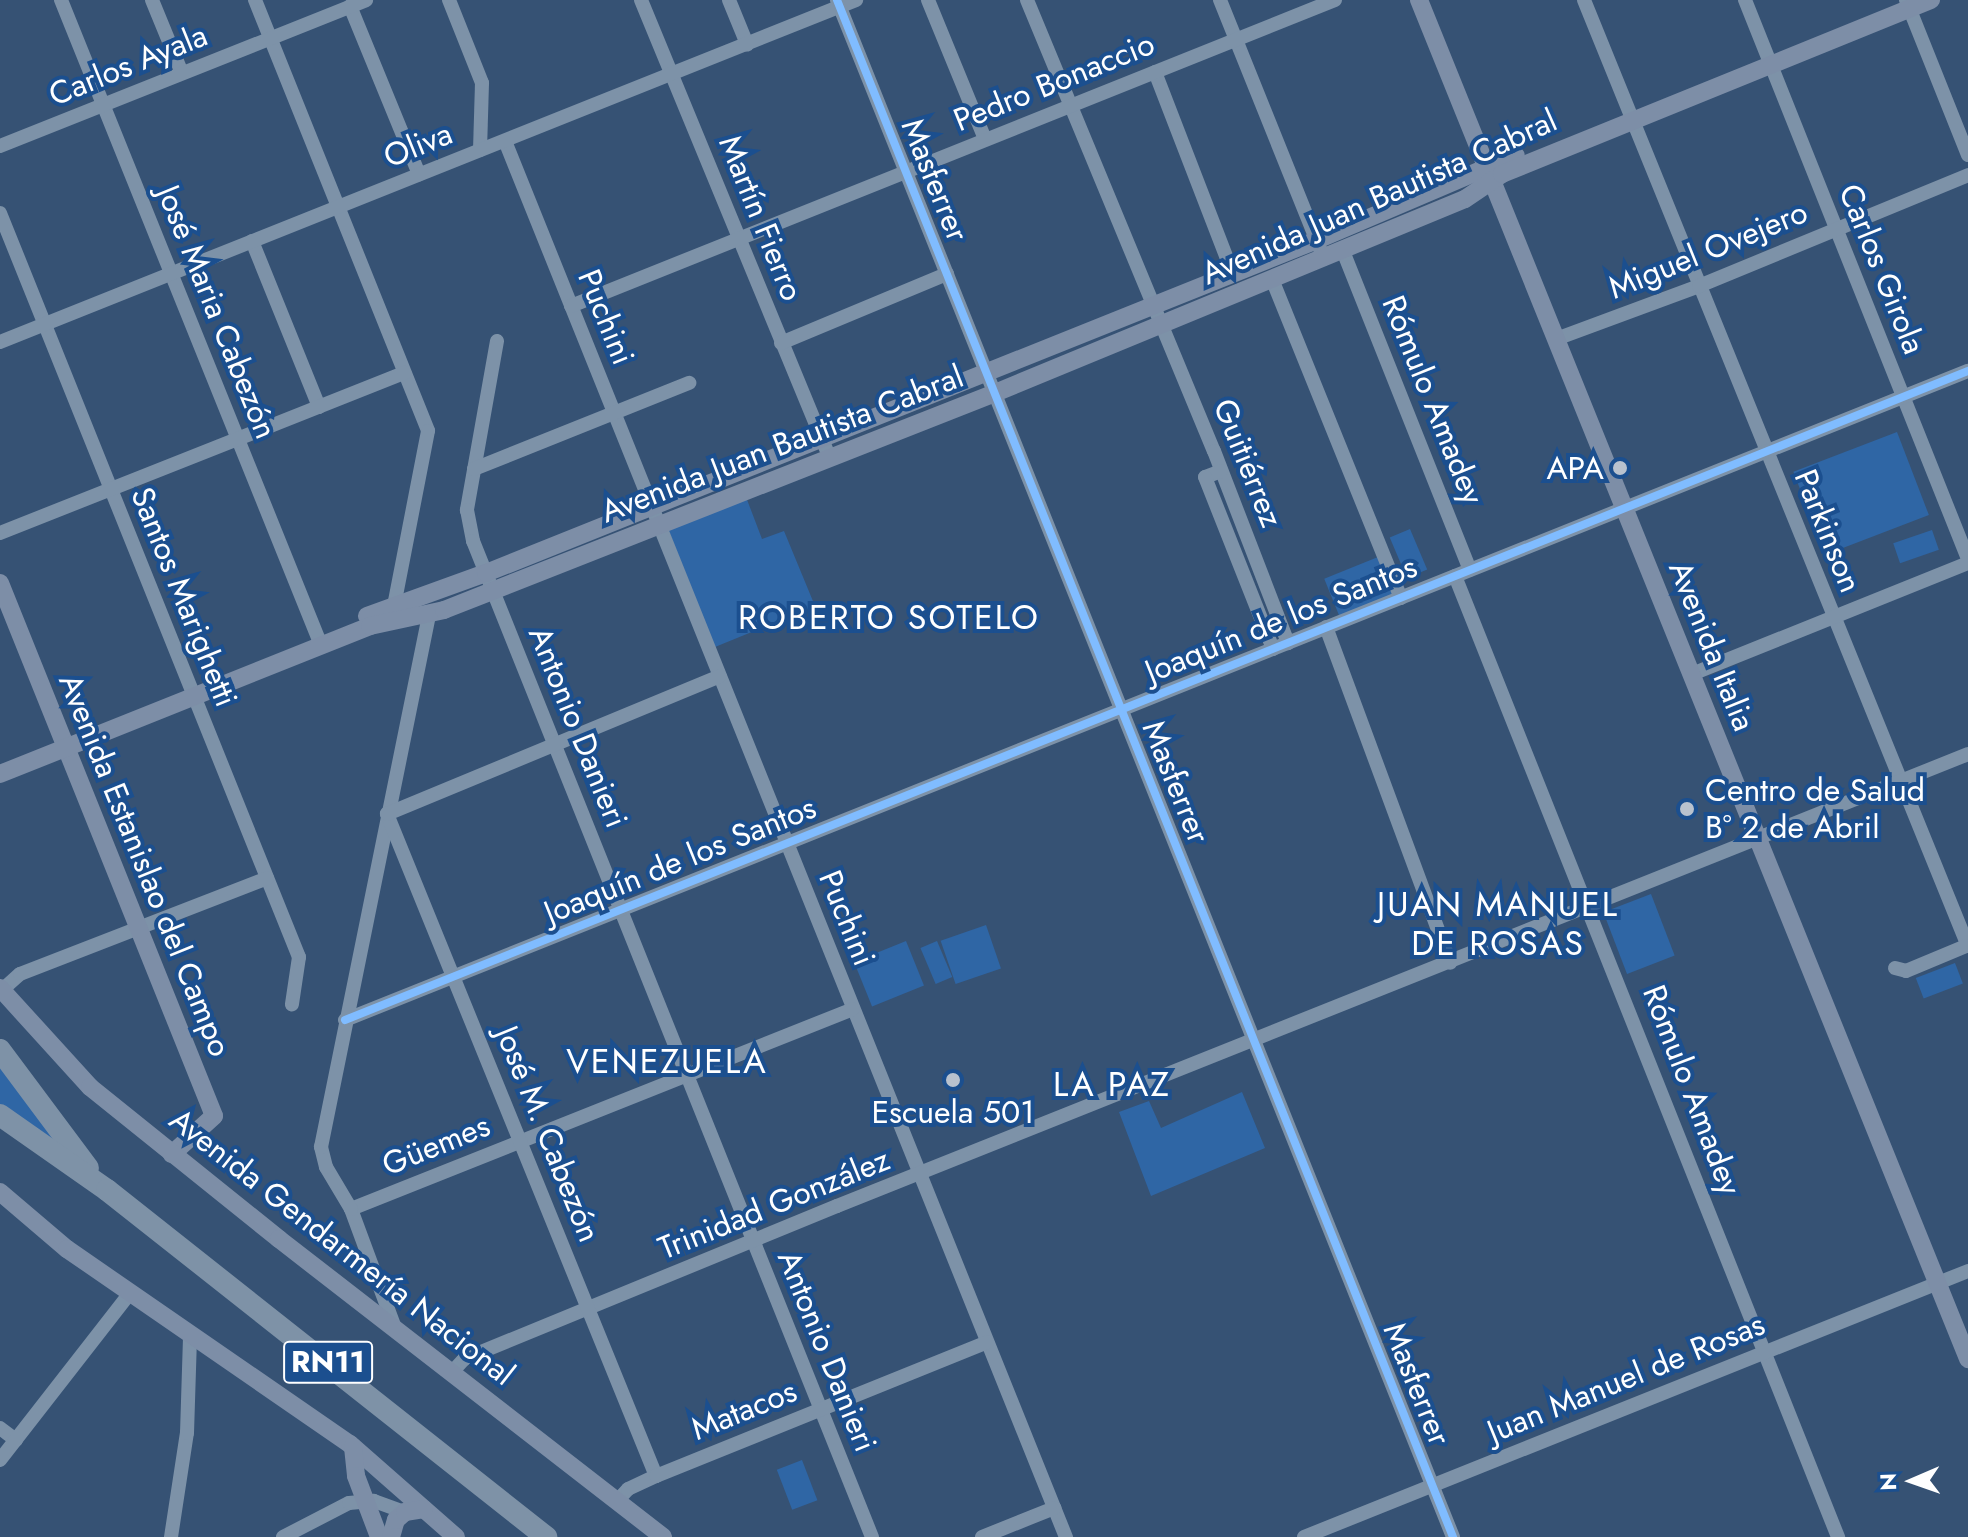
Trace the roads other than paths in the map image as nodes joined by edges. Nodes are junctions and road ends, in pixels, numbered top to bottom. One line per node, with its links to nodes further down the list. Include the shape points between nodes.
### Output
1 (61, 0): 29 (street, José Maria Cabezón)
2 (152, 0): 26 (street)
3 (255, 0): 21 (street)
4 (366, 0): 20 (street, Carlos Ayala)
5 (449, 0): 34 (street, via 482,83)
6 (641, 0): 27 (street, Martín Fierro)
7 (729, 0): 23 (street)
8 (856, 0): 17 (street, Oliva)
9 (928, 0): 31 (street)
10 (1027, 0): 28 (street, Guitiérrez)
11 (1220, 0): 22 (street)
12 (1335, 0): 18 (street, Pedro Bonaccio)
13 (1419, 0): 38 (main road, Avenida Italia)
14 (1584, 0): 30 (street, Parkinson)
15 (1745, 0): 24 (street, Carlos Girola)
16 (1931, 0): 19 (main road, Avenida Juan Bautista Cabral)
17 (839, 3): 23 (street, Oliva); 36 (street, Masferrer)
18 (1317, 3): 22 (street, Pedro Bonaccio)
19 (1905, 3): 24 (main road, Avenida Juan Bautista Cabral); 35 (street)
20 (350, 6): 21 (street, Carlos Ayala); 37 (street)
21 (270, 38): 26 (street, Carlos Ayala); 40 (street)
22 (1235, 38): 25 (street, Pedro Bonaccio); 44 (street)
23 (747, 44): 27 (street, Oliva)
24 (1768, 59): 30 (main road, Avenida Juan Bautista Cabral); 42 (street, Carlos Girola)
25 (1155, 72): 28 (street, Pedro Bonaccio); 48 (street)
26 (182, 73): 29 (street, Carlos Ayala)
27 (671, 75): 32 (street, Oliva); 43 (street, Martín Fierro)
28 (1070, 104): 31 (street, Pedro Bonaccio); 53 (street, Guitiérrez)
29 (103, 105): 33 (street, Carlos Ayala); 49 (street, José Maria Cabezón)
30 (1630, 115): 38 (main road, Avenida Juan Bautista Cabral, via 1502,174); 52 (street, Parkinson)
31 (985, 139): 36 (street, Pedro Bonaccio)
32 (505, 141): 34 (street, Oliva); 54 (street, Puchini)
33 (0, 146)
34 (480, 150): 37 (street, Oliva)
35 (1968, 155)
36 (906, 171): 43 (street, Pedro Bonaccio); 50 (street, Masferrer)
37 (419, 174): 40 (street, Oliva)
38 (1488, 175): 44 (main road, Avenida Juan Bautista Cabral); 46 (main road, Avenida Juan Bautista Cabral, via 1465,199); 57 (main road, Avenida Italia)
39 (1968, 175): 42 (street, Miguel Ovejero)
40 (338, 207): 45 (street, Oliva); 63 (street)
41 (0, 213): 55 (street, Santos Marighetti)
42 (1836, 229): 52 (street, Miguel Ovejero); 66 (street, Carlos Girola)
43 (739, 238): 54 (street, Pedro Bonaccio); 60 (street, Martín Fierro)
44 (1317, 240): 47 (street); 48 (main road, Avenida Juan Bautista Cabral)
45 (252, 241): 49 (street, Oliva); 67 (street)
46 (1343, 251): 47 (main road, Avenida Juan Bautista Cabral); 81 (street, Rómulo Amadey)
47 (1324, 259): 51 (main road, Avenida Juan Bautista Cabral)
48 (1232, 272): 53 (main road, Avenida Juan Bautista Cabral)
49 (171, 274): 55 (street, Oliva); 69 (street, José Maria Cabezón)
50 (947, 274): 60 (street); 62 (street, Masferrer)
51 (1272, 279): 56 (main road, Avenida Juan Bautista Cabral); 85 (street, via 1390,555)
52 (1699, 286): 57 (street, Miguel Ovejero); 71 (street, Parkinson)
53 (1153, 305): 56 (street, Guitiérrez); 62 (main road, Avenida Juan Bautista Cabral)
54 (571, 306): 68 (street, Puchini)
55 (45, 324): 59 (street, Oliva); 75 (street, Santos Marighetti)
56 (1161, 325): 65 (main road, Avenida Juan Bautista Cabral); 74 (street, Guitiérrez)
57 (1556, 339): 77 (main road, Avenida Italia)
58 (497, 341): 73 (street, Antonio Danieri)
59 (0, 342)
60 (781, 343): 70 (street, Martín Fierro)
61 (1968, 371): 66 (street, Joaquín de los Santos)
62 (986, 372): 65 (street, Masferrer); 70 (main road, Avenida Juan Bautista Cabral)
63 (405, 373): 67 (street); 86 (street, via 428,431)
64 (689, 383): 68 (street)
65 (995, 393): 72 (main road, Avenida Juan Bautista Cabral); 96 (street, Masferrer)
66 (1903, 396): 71 (street, Joaquín de los Santos); 80 (street, Carlos Girola)
67 (319, 407): 69 (street)
68 (614, 412): 73 (street); 76 (street, Puchini)
69 (238, 439): 75 (street); 90 (street, José Maria Cabezón)
70 (821, 439): 72 (street, Martín Fierro); 76 (main road, Avenida Juan Bautista Cabral)
71 (1765, 450): 77 (street, Joaquín de los Santos); 88 (street, Parkinson)
72 (830, 458): 78 (main road, Avenida Juan Bautista Cabral)
73 (474, 469): 83 (street, Antonio Danieri, via 467,510)
74 (1221, 471): 91 (street, Guitiérrez); 92 (street, via 1205,477)
75 (111, 489): 79 (street); 95 (street, Santos Marighetti)
76 (652, 506): 78 (street, Puchini); 83 (main road, Avenida Juan Bautista Cabral)
77 (1623, 509): 81 (street, Joaquín de los Santos); 93 (main road, Avenida Italia)
78 (659, 524): 83 (main road, Avenida Juan Bautista Cabral); 94 (street, Puchini)
79 (0, 533)
80 (1968, 561): 88 (street)
81 (1470, 570): 82 (street, Joaquín de los Santos)
82 (1455, 576): 85 (street, Joaquín de los Santos); 107 (street, Rómulo Amadey)
83 (490, 582): 86 (main road, Avenida Juan Bautista Cabral); 87 (main road, Avenida Juan Bautista Cabral); 98 (street, Antonio Danieri)
84 (0, 583): 97 (main road, Avenida Estanislao del Campo)
85 (1401, 598): 89 (street, Joaquín de los Santos)
86 (394, 606): 90 (main road, Avenida Juan Bautista Cabral)
87 (429, 615): 90 (main road, Avenida Juan Bautista Cabral); 103 (street)
88 (1833, 617): 93 (street); 102 (street, Parkinson)
89 (1326, 627): 91 (street, Joaquín de los Santos); 111 (street)
90 (319, 640): 95 (main road, Avenida Juan Bautista Cabral)
91 (1288, 643): 92 (street, Joaquín de los Santos)
92 (1273, 649): 96 (street, Joaquín de los Santos)
93 (1692, 674): 104 (main road, Avenida Italia)
94 (720, 676): 98 (street); 105 (street, Puchini)
95 (192, 691): 97 (main road, Avenida Juan Bautista Cabral); 106 (street, Santos Marighetti)
96 (1121, 709): 105 (street, Joaquín de los Santos); 118 (street, Masferrer)
97 (64, 742): 100 (main road, Avenida Juan Bautista Cabral); 101 (main road, Avenida Juan Bautista Cabral); 109 (main road, Avenida Estanislao del Campo)
98 (554, 745): 103 (street); 108 (street, Antonio Danieri)
99 (1968, 754): 102 (street, Trinidad González)
100 (0, 762)
101 (0, 774)
102 (1902, 780): 104 (street, Trinidad González); 110 (street, Parkinson)
103 (387, 814): 113 (street, José M. Cabezón); 117 (street)
104 (1758, 838): 107 (street, Trinidad González); 130 (main road, Avenida Italia)
105 (787, 843): 108 (street, Joaquín de los Santos); 116 (street, Puchini)
106 (267, 878): 109 (street); 115 (street, Santos Marighetti, via 299,957)
107 (1589, 906): 111 (street, Trinidad González); 136 (street, Rómulo Amadey)
108 (620, 910): 113 (street, Joaquín de los Santos); 120 (street, Antonio Danieri)
109 (138, 928): 114 (street, via 20,974); 123 (main road, Avenida Estanislao del Campo, via 214,1116)
110 (1967, 946): 112 (street, via 1906,971)
111 (1450, 963): 118 (street, Trinidad González)
112 (1895, 968)
113 (454, 976): 117 (street, Joaquín de los Santos); 122 (street, José M. Cabezón)
114 (1, 989): 123 (main road, Avenida Gendarmería Nacional, via 90,1087)
115 (292, 1004)
116 (853, 1009): 120 (street, Güemes); 124 (street, Puchini)
117 (345, 1020): 127 (street, via 321,1147 326,1167)
118 (1254, 1042): 124 (street, Trinidad González); 145 (street, Masferrer)
119 (0, 1050): 125 (highway, RN11)
120 (687, 1075): 122 (street, Güemes); 128 (street, Antonio Danieri)
121 (0, 1115): 125 (highway, RN11)
122 (521, 1142): 127 (street, Güemes); 132 (street, José M. Cabezón)
123 (172, 1154): 133 (main road, Avenida Gendarmería Nacional)
124 (919, 1175): 128 (street, Trinidad González); 135 (street, Puchini)
125 (107, 1190): 155 (highway, RN11)
126 (0, 1192): 131 (main road)
127 (351, 1209): 133 (street)
128 (754, 1243): 132 (street, Trinidad González); 139 (street, Antonio Danieri)
129 (1968, 1271): 130 (street, Juan Manuel de Rosas)
130 (1937, 1283): 136 (street, Juan Manuel de Rosas); 137 (main road, Avenida Italia)
131 (130, 1293): 134 (main road); 141 (street)
132 (587, 1310): 138 (street, Trinidad González, via 464,1359); 144 (street, José M. Cabezón)
133 (395, 1328): 138 (main road, Avenida Gendarmería Nacional)
134 (190, 1337): 142 (main road); 150 (street, via 187,1433)
135 (987, 1342): 139 (street, Matacos); 148 (street, Puchini)
136 (1765, 1352): 145 (street, Juan Manuel de Rosas); 162 (street, Rómulo Amadey)
137 (1968, 1359)
138 (453, 1371): 147 (main road, Avenida Gendarmería Nacional)
139 (821, 1409): 144 (street, Matacos); 157 (street, Antonio Danieri)
140 (0, 1428): 141 (street)
141 (16, 1440): 143 (street)
142 (353, 1447): 146 (main road, via 352,1462); 149 (main road)
143 (0, 1460)
144 (656, 1476): 147 (street, Matacos, via 628,1489)
145 (1432, 1486): 160 (street, Juan Manuel de Rosas); 161 (street, Masferrer)
146 (365, 1501): 149 (street); 151 (street, via 341,1505); 152 (main road)
147 (617, 1501): 156 (main road, Avenida Gendarmería Nacional)
148 (1054, 1508): 158 (street); 159 (street, Puchini)
149 (415, 1510): 153 (main road, via 396,1520); 154 (main road)
150 (171, 1537)
151 (283, 1537)
152 (379, 1537)
153 (391, 1537)
154 (456, 1537)
155 (546, 1537)
156 (663, 1537)
157 (872, 1537)
158 (982, 1537)
159 (1066, 1537)
160 (1304, 1537)
161 (1453, 1537)
162 (1838, 1537)

